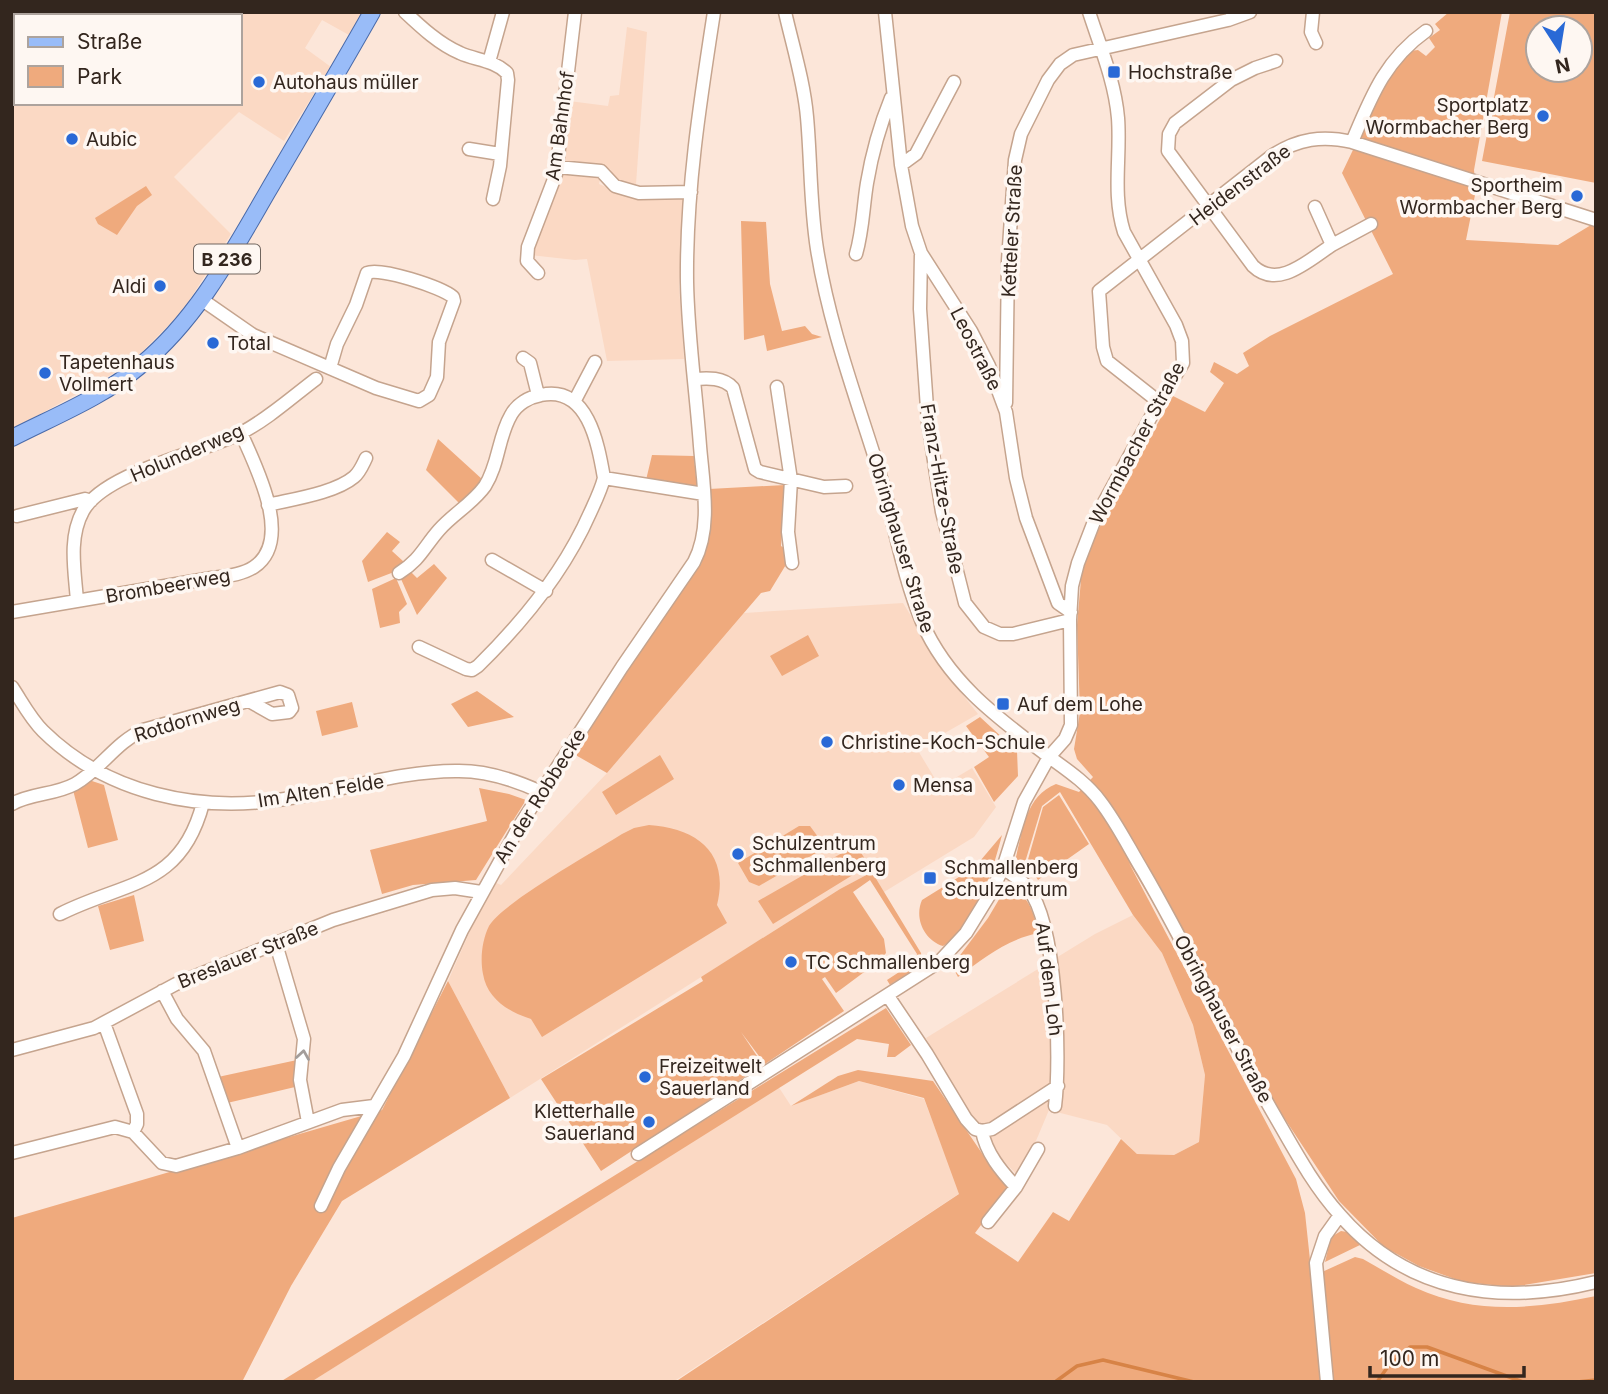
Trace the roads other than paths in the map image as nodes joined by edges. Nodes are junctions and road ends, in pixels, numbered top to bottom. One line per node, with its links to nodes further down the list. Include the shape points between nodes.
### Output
1 (372, 12): 34 (main road, B 236)
2 (405, 12): 15 (street, via 459,53)
3 (503, 12): 15 (street)
4 (575, 12): 22 (street, Am Bahnhof)
5 (714, 12): 23 (street, An der Robbecke)
6 (785, 12): 65 (street, Obringhauser Straße, via 806,102 822,282 922,620 937,651 975,699)
7 (886, 12): 17 (street, Leostraße)
8 (1089, 12): 13 (street, Wormbacher Straße)
9 (1250, 12): 13 (street, Ketteler Straße)
10 (1313, 12): 12 (street, via 1311,32)
11 (1426, 30): 18 (street, via 1386,70)
12 (1316, 43)
13 (1101, 47): 32 (street, Wormbacher Straße, via 1117,114 1117,207); 44 (street, Ketteler Straße, via 1060,64 1021,134 1012,188)
14 (1276, 61): 26 (street, via 1222,86 1175,123 1169,134 1171,157)
15 (489, 62): 20 (street, via 503,69 508,80)
16 (954, 82): 21 (street, via 916,154)
17 (893, 94): 21 (street, Leostraße); 31 (street, via 875,148)
18 (1352, 142): 26 (street, Heidenstraße, via 1321,138 1293,144); 27 (street, Heidenstraße)
19 (469, 149): 20 (street)
20 (500, 154): 24 (street)
21 (901, 165): 30 (street, Leostraße)
22 (557, 166): 23 (street, via 601,171 615,186 639,193); 33 (street, Am Bahnhof, via 528,247 527,261)
23 (691, 191): 39 (street, An der Robbecke, via 687,280)
24 (493, 199)
25 (1315, 207): 29 (street)
26 (1209, 208): 29 (street, via 1265,275 1285,274); 32 (street, Heidenstraße)
27 (1596, 220)
28 (1371, 224): 29 (street)
29 (1332, 245)
30 (921, 253): 44 (street, Leostraße, via 971,331); 61 (street, Franz-Hitze-Straße, via 928,422 944,523 965,603 984,627 1000,634)
31 (856, 254)
32 (1138, 259): 43 (street, Wormbacher Straße, via 1176,325 1184,352 1178,374); 43 (street, Heidenstraße, via 1099,291 1103,347 1107,361)
33 (538, 273)
34 (201, 299): 37 (street, via 253,335); 46 (main road, B 236, via 166,342 125,378)
35 (523, 358): 41 (street, via 530,363)
36 (595, 362): 42 (street)
37 (330, 368): 37 (street, via 403,397 425,399 437,377 439,342 453,297 379,271 367,273)
38 (316, 379): 45 (street, Holunderweg)
39 (694, 379): 49 (street, via 729,384 755,469); 51 (street, An der Robbecke)
40 (777, 387): 49 (street)
41 (538, 395): 42 (street, via 555,394); 57 (street, via 510,416 482,489 439,530 417,560)
42 (574, 402): 48 (street, via 590,425)
43 (1158, 402): 61 (street, Wormbacher Straße, via 1087,538 1075,574)
44 (1006, 412): 61 (street, Leostraße, via 1026,518 1058,603)
45 (241, 433): 52 (street, Holunderweg, via 119,481); 53 (street, Brombeerweg)
46 (12, 438)
47 (366, 458): 53 (street, via 346,482)
48 (604, 478): 51 (street); 58 (street, via 585,525)
49 (791, 480): 50 (street); 56 (street, via 788,532)
50 (846, 486)
51 (704, 494): 67 (street, An der Robbecke, via 702,539 694,562)
52 (91, 501): 54 (street, Holunderweg); 59 (street, Holunderweg, via 75,536)
53 (268, 505): 59 (street, Brombeerweg, via 273,528 270,549 247,570)
54 (17, 516)
55 (492, 559): 58 (street)
56 (792, 562)
57 (399, 573)
58 (545, 591): 62 (street, via 527,616 472,670)
59 (77, 601): 60 (street, Brombeerweg)
60 (12, 612)
61 (1071, 616): 65 (street, Wormbacher Straße, via 1071,725)
62 (419, 648)
63 (12, 687): 66 (street, Im Alten Felde, via 44,732)
64 (249, 701): 66 (street, Rotdornweg, via 143,730 122,741)
65 (1049, 757): 70 (street, via 1024,802); 90 (street, Obringhauser Straße, via 1087,786 1110,816 1303,1166)
66 (96, 770): 68 (street, Im Alten Felde, via 150,793); 69 (street, Rotdornweg, via 73,785)
67 (541, 792): 68 (street, Im Alten Felde, via 500,777 459,771 283,800); 71 (street, An der Robbecke)
68 (203, 803): 72 (street, via 193,834 170,864 136,885)
69 (12, 804)
70 (1003, 868): 75 (street, via 980,912 952,949); 78 (street, Auf dem Loh, via 1028,888 1044,928 1057,1018)
71 (481, 892): 73 (street, Breslauer Straße, via 432,890 333,920); 80 (street, An der Robbecke, via 404,1056)
72 (60, 914)
73 (276, 944): 74 (street, Breslauer Straße); 81 (street, one-way to 73, via 300,1080 304,1039)
74 (162, 991): 76 (street); 84 (street, Breslauer Straße, via 177,1019 204,1051)
75 (888, 996): 82 (street, via 966,1119); 87 (street)
76 (104, 1023): 77 (street); 83 (street, via 137,1114)
77 (12, 1050)
78 (1058, 1086): 79 (street, Auf dem Loh); 82 (street)
79 (1055, 1105)
80 (374, 1106): 81 (street, via 349,1108); 89 (street, An der Robbecke)
81 (308, 1122): 84 (street)
82 (982, 1131): 88 (street, via 996,1164)
83 (133, 1132): 84 (street, via 169,1165); 86 (street, via 108,1127)
84 (238, 1148)
85 (1038, 1149): 88 (street)
86 (12, 1153)
87 (638, 1154)
88 (1016, 1187): 91 (street)
89 (321, 1206)
90 (1340, 1215): 92 (street, Obringhauser Straße, via 1385,1256 1454,1287 1525,1294); 93 (street, via 1325,1236 1316,1263)
91 (988, 1222)
92 (1596, 1282)
93 (1327, 1382)

